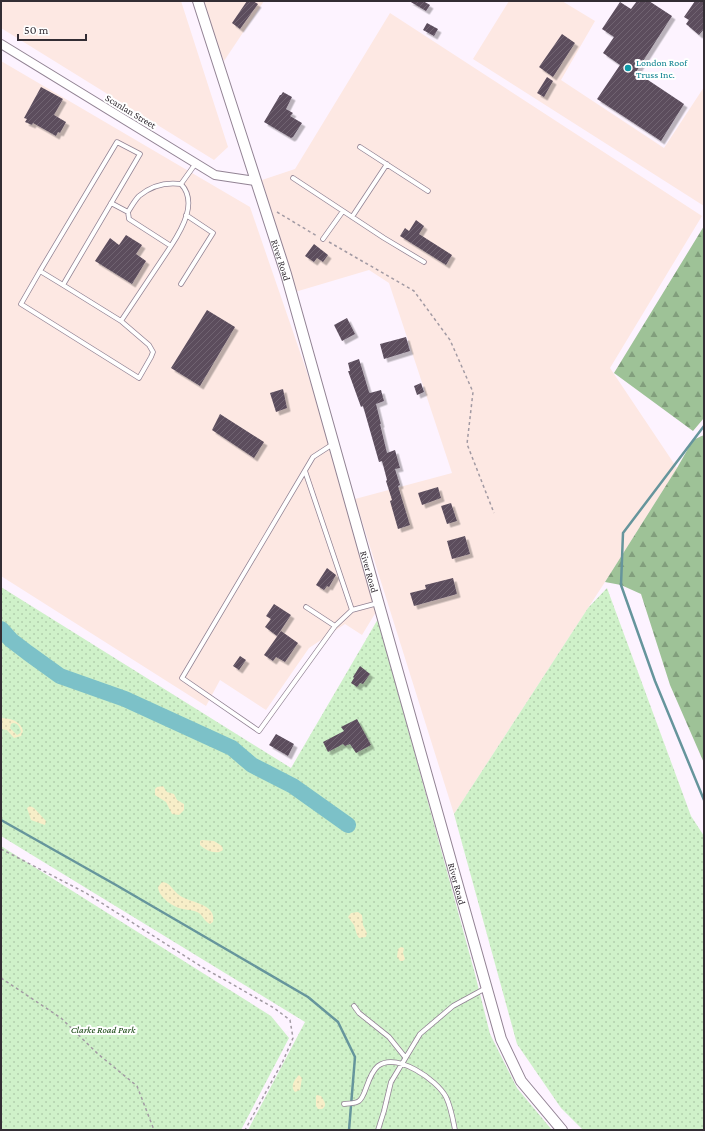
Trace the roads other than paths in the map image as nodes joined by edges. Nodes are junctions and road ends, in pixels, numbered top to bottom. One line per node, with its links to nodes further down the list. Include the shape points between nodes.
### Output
1 (198, 1): 7 (street, River Road)
2 (1, 44): 4 (street, Scanlan Street)
3 (360, 147): 5 (lane)
4 (196, 163): 7 (street, Scanlan Street, via 215,174); 8 (lane)
5 (386, 164): 9 (lane); 14 (lane)
6 (293, 178): 12 (lane)
7 (255, 181): 22 (street, River Road, via 286,274)
8 (181, 184): 11 (lane, via 170,182 158,185 139,196); 13 (lane, via 187,190)
9 (428, 191)
10 (111, 203): 11 (lane); 18 (lane, via 140,154 117,142); 20 (lane)
11 (128, 212): 16 (lane, via 129,219)
12 (343, 212): 14 (lane); 15 (lane)
13 (186, 215): 16 (lane, via 183,228); 19 (lane, via 213,233)
14 (352, 218): 17 (lane)
15 (323, 239)
16 (171, 246): 21 (lane)
17 (424, 262)
18 (40, 271): 20 (lane); 21 (lane, via 21,304 139,378 153,352 149,345)
19 (181, 284)
20 (63, 285): 21 (lane)
21 (121, 321)
22 (333, 444): 23 (lane, via 313,457); 24 (street, River Road)
23 (305, 471): 26 (lane); 27 (lane, via 182,678 259,731)
24 (378, 603): 26 (lane); 28 (street, River Road)
25 (306, 607): 27 (lane)
26 (352, 610): 27 (lane)
27 (335, 626)
28 (487, 988): 30 (lane, via 453,1006 420,1034); 35 (street, River Road, via 501,1038 521,1081)
29 (354, 1006): 30 (lane, via 389,1037)
30 (406, 1057): 31 (lane)
31 (402, 1063): 32 (lane, via 387,1063 377,1067 368,1080 362,1099); 33 (lane, via 391,1082); 34 (lane, via 424,1075 443,1093)
32 (348, 1103)
33 (378, 1130)
34 (455, 1130)
35 (562, 1130)

